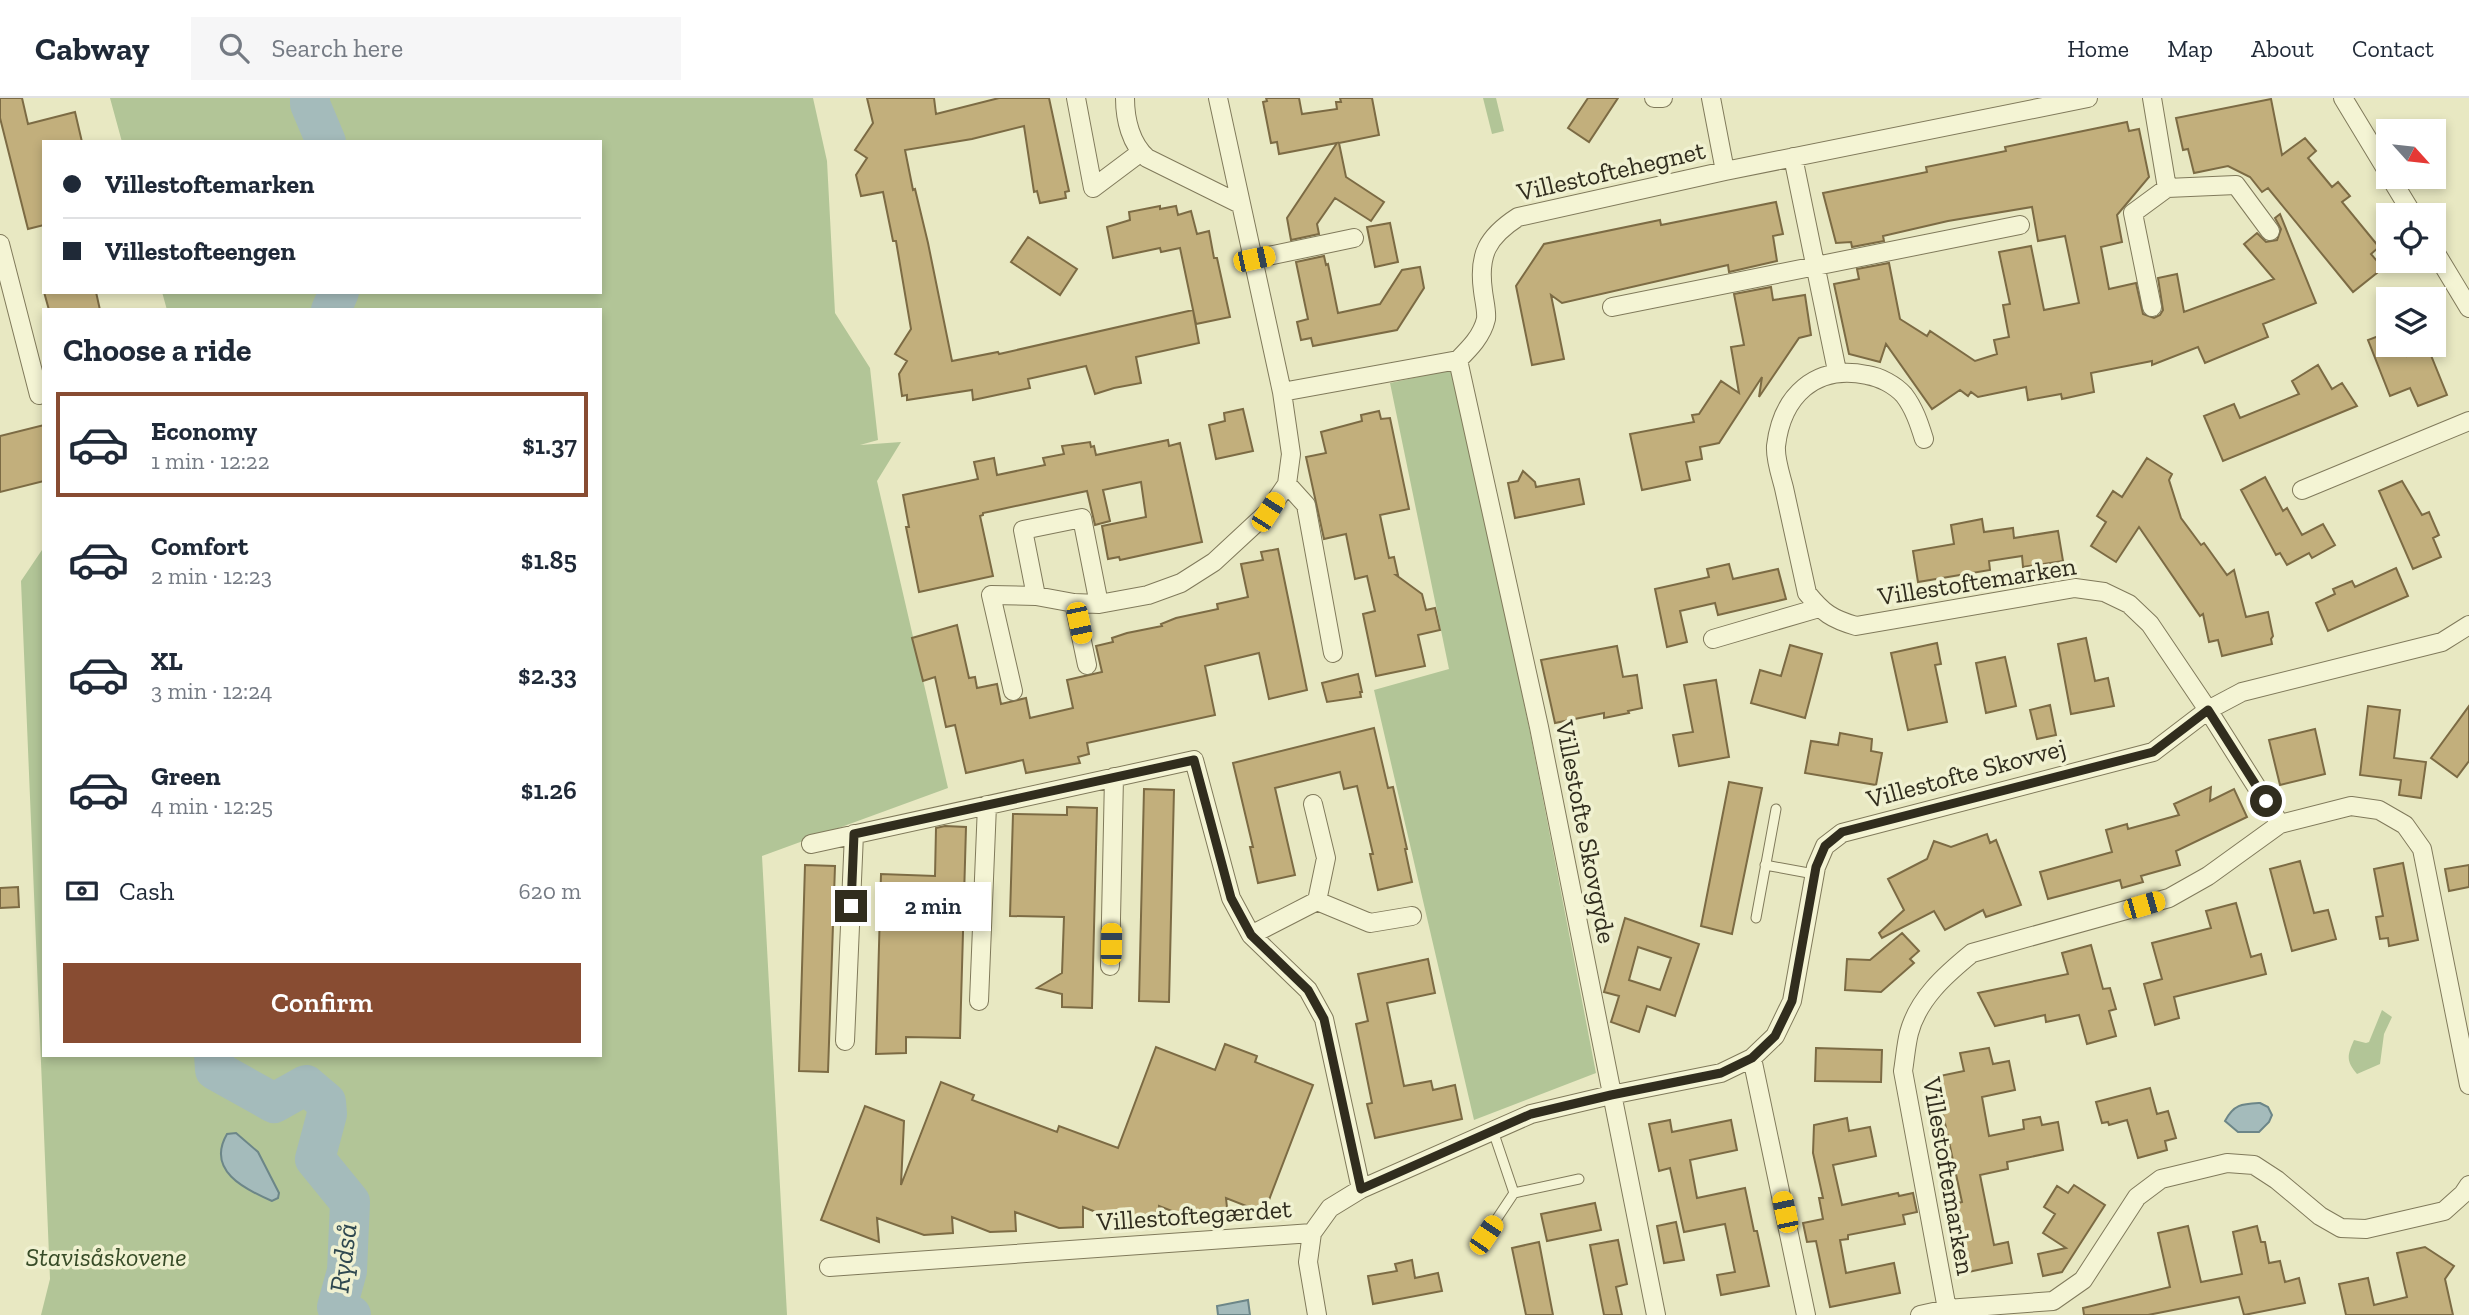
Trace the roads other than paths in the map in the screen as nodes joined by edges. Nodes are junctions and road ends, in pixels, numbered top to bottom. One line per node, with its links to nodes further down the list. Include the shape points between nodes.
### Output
1 (1076, 98): 10 (street, via 1093,188)
2 (1125, 98): 10 (street, via 1133,142)
3 (1218, 98): 15 (street)
4 (1654, 98): 5 (street)
5 (1663, 98)
6 (1711, 98): 13 (street, Villestoftehegnet)
7 (2088, 98): 12 (street, Villestoftehegnet)
8 (2152, 98): 14 (street)
9 (2343, 98): 11 (street)
10 (1141, 152): 15 (street)
11 (2376, 154)
12 (1793, 157): 13 (street, Villestoftehegnet); 21 (street)
13 (1725, 171): 26 (street, Villestoftehegnet, via 1518,217 1503,227 1491,239 1480,273 1486,318 1476,342)
14 (2167, 188): 17 (street, via 2236,185); 24 (street, via 2133,213)
15 (1240, 204): 20 (street)
16 (2020, 225): 21 (street)
17 (2270, 231)
18 (1354, 238): 20 (street)
19 (0, 244): 29 (street)
20 (1254, 259): 28 (street)
21 (1814, 266): 23 (street); 27 (street)
22 (2446, 270): 25 (street)
23 (1612, 307)
24 (2152, 307)
25 (2469, 308)
26 (1458, 360): 28 (street); 62 (street, Villestofte Skovgyde, via 1539,727)
27 (1837, 371): 31 (street, via 1878,377 1902,393 1915,412); 37 (street, via 1813,381 1795,397 1783,415 1775,449 1807,593)
28 (1283, 392): 32 (street, via 1291,454)
29 (39, 395)
30 (2469, 421): 33 (street)
31 (1924, 439)
32 (1287, 484): 36 (street, via 1268,512 1214,562 1181,583); 40 (street, via 1306,505)
33 (2302, 490)
34 (1036, 596): 35 (street); 36 (street, via 1023,530 1082,518); 42 (street, via 990,595)
35 (1074, 603): 36 (street); 41 (street)
36 (1099, 604)
37 (1819, 608): 39 (street); 43 (street, Villestoftemarken, via 1835,620 1856,626 2075,588 2104,592 2129,604 2150,624)
38 (2469, 625): 43 (street, Villestofte Skovvej, via 2442,642 2242,692)
39 (1713, 639)
40 (1333, 653)
41 (1087, 665)
42 (1013, 691)
43 (2208, 710): 48 (street, Villestoftemarken); 52 (street, Villestofte Skovvej, via 2153,752 1842,832 1825,846)
44 (1114, 777): 46 (street); 56 (street, via 1194,760 1231,898); 57 (street)
45 (1313, 804): 53 (street, via 1326,858)
46 (987, 805): 49 (street); 58 (street)
47 (1776, 809): 51 (lane)
48 (2280, 824): 61 (street, Villestoftemarken, via 2351,806 2379,810 2405,825 2422,849); 71 (street, Villestoftemarken, via 2169,898 1972,953 1925,998 1909,1032 1903,1071)
49 (854, 834): 50 (street); 59 (street)
50 (811, 844)
51 (1766, 865): 52 (lane); 55 (lane)
52 (1814, 874): 60 (street, Villestofte Skovvej, via 1792,1001 1775,1036)
53 (1317, 901): 54 (street, via 1370,923); 56 (street)
54 (1412, 916)
55 (1756, 918)
56 (1251, 935): 66 (street, via 1308,990 1324,1019)
57 (1110, 966)
58 (979, 1001)
59 (845, 1041)
60 (1752, 1058): 62 (street, Villestofte Skovvej, via 1721,1073); 74 (street)
61 (2469, 1085)
62 (1611, 1095): 63 (street, Villestoftegærdet, via 1531,1114); 73 (street, Villestofte Skovgyde)
63 (1493, 1131): 66 (street, Villestoftegærdet); 67 (lane)
64 (1579, 1179): 67 (lane)
65 (2469, 1185): 71 (street, Villestoftemarken, via 2444,1211 2366,1229 2341,1228 2254,1164 2214,1166 2161,1179 2137,1198 2083,1280 2053,1301)
66 (1361, 1189): 68 (street, Villestoftegærdet, via 1330,1208)
67 (1514, 1193): 69 (lane)
68 (1312, 1233): 70 (street, Villestoftegærdet); 72 (street, via 1308,1262)
69 (1486, 1235)
70 (829, 1267)
71 (1947, 1309): 75 (street, Villestoftemarken)
72 (1317, 1315)
73 (1656, 1315)
74 (1806, 1315)
75 (1920, 1315)

